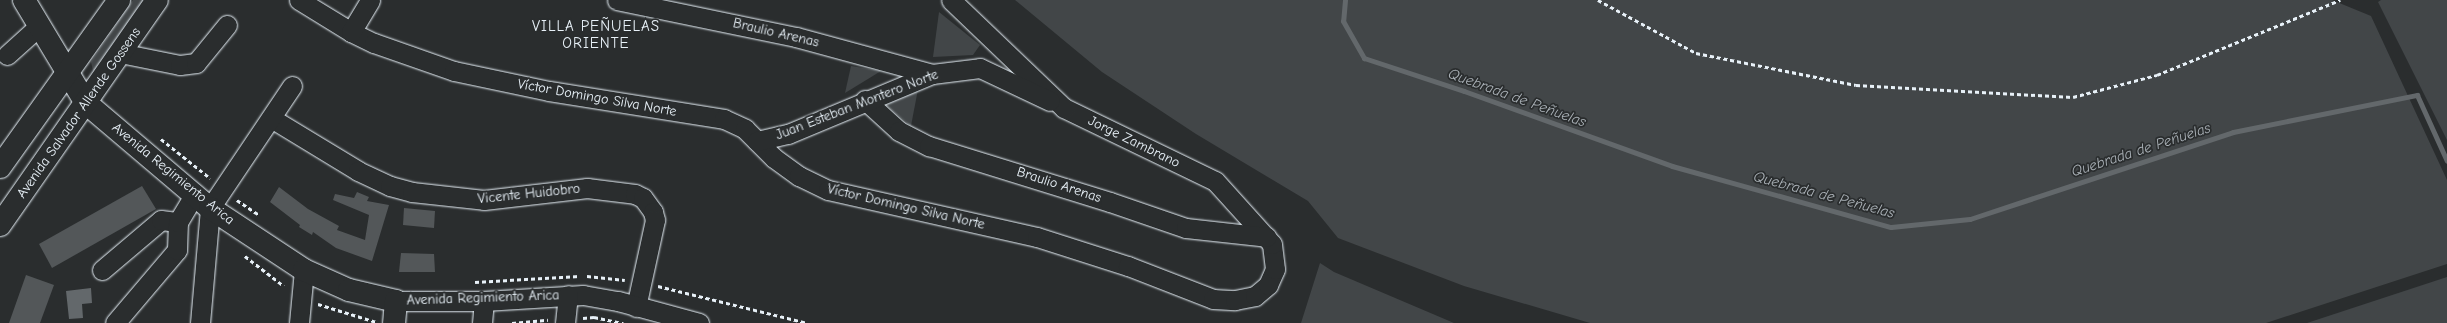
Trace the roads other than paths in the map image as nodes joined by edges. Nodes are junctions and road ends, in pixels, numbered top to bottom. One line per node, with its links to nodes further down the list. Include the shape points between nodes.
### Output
1 (24, 0): 9 (main road, Avenida Regimiento Arica)
2 (119, 0): 15 (main road)
3 (157, 0): 12 (main road, Avenida Salvador Allende Gossens)
4 (299, 0): 10 (street, Víctor Domingo Silva Norte)
5 (370, 0): 10 (street)
6 (617, 0): 16 (street, Braulio Arenas, via 796,37)
7 (951, 0): 11 (street, Jorge Zambrano)
8 (227, 25): 12 (street, via 196,63 180,65)
9 (38, 27): 13 (street); 15 (main road, Avenida Regimiento Arica)
10 (351, 32): 22 (street, Víctor Domingo Silva Norte, via 397,53 454,71 549,91 724,119 744,129)
11 (998, 44): 14 (street); 20 (street, Jorge Zambrano)
12 (120, 53): 19 (main road, Avenida Salvador Allende Gossens)
13 (7, 54)
14 (980, 68): 16 (street, Juan Esteban Montero Norte); 20 (street)
15 (67, 74): 19 (main road, Avenida Regimiento Arica); 23 (main road)
16 (932, 74): 18 (street, Juan Esteban Montero Norte)
17 (292, 86): 21 (street)
18 (865, 100): 22 (street, Juan Esteban Montero Norte, via 788,134); 27 (street, Braulio Arenas, via 899,131 929,146 1102,199 1186,228)
19 (86, 103): 24 (main road, Avenida Regimiento Arica); 26 (main road, Avenida Salvador Allende Gossens)
20 (1064, 108): 27 (street, Jorge Zambrano, via 1215,181)
21 (271, 118): 24 (street, via 223,189); 34 (street, Vicente Huidobro, via 358,171 390,186 412,192 484,200 587,188 635,194 649,204 655,220 642,282)
22 (757, 140): 31 (street, Víctor Domingo Silva Norte, via 786,167 828,190 1038,237 1128,266 1202,296 1224,300)
23 (0, 167)
24 (203, 201): 25 (street); 29 (main road, Avenida Regimiento Arica); 37 (street)
25 (178, 222): 28 (street, via 161,220); 36 (street, via 177,250)
26 (0, 225)
27 (1267, 237): 31 (street, Jorge Zambrano, via 1274,252 1275,269 1268,285)
28 (102, 270)
29 (304, 270): 32 (main road, Avenida Regimiento Arica, via 349,290); 38 (street)
30 (568, 295): 33 (street, Avenida Regimiento Arica); 34 (street, Avenida Regimiento Arica, via 598,296); 35 (street)
31 (1255, 296)
32 (396, 301): 33 (street, Avenida Regimiento Arica); 39 (main road)
33 (484, 301): 40 (street)
34 (643, 313): 41 (street, Avenida Regimiento Arica)
35 (566, 321)
36 (115, 323)
37 (200, 323)
38 (298, 323)
39 (394, 323)
40 (482, 323)
41 (699, 323)

